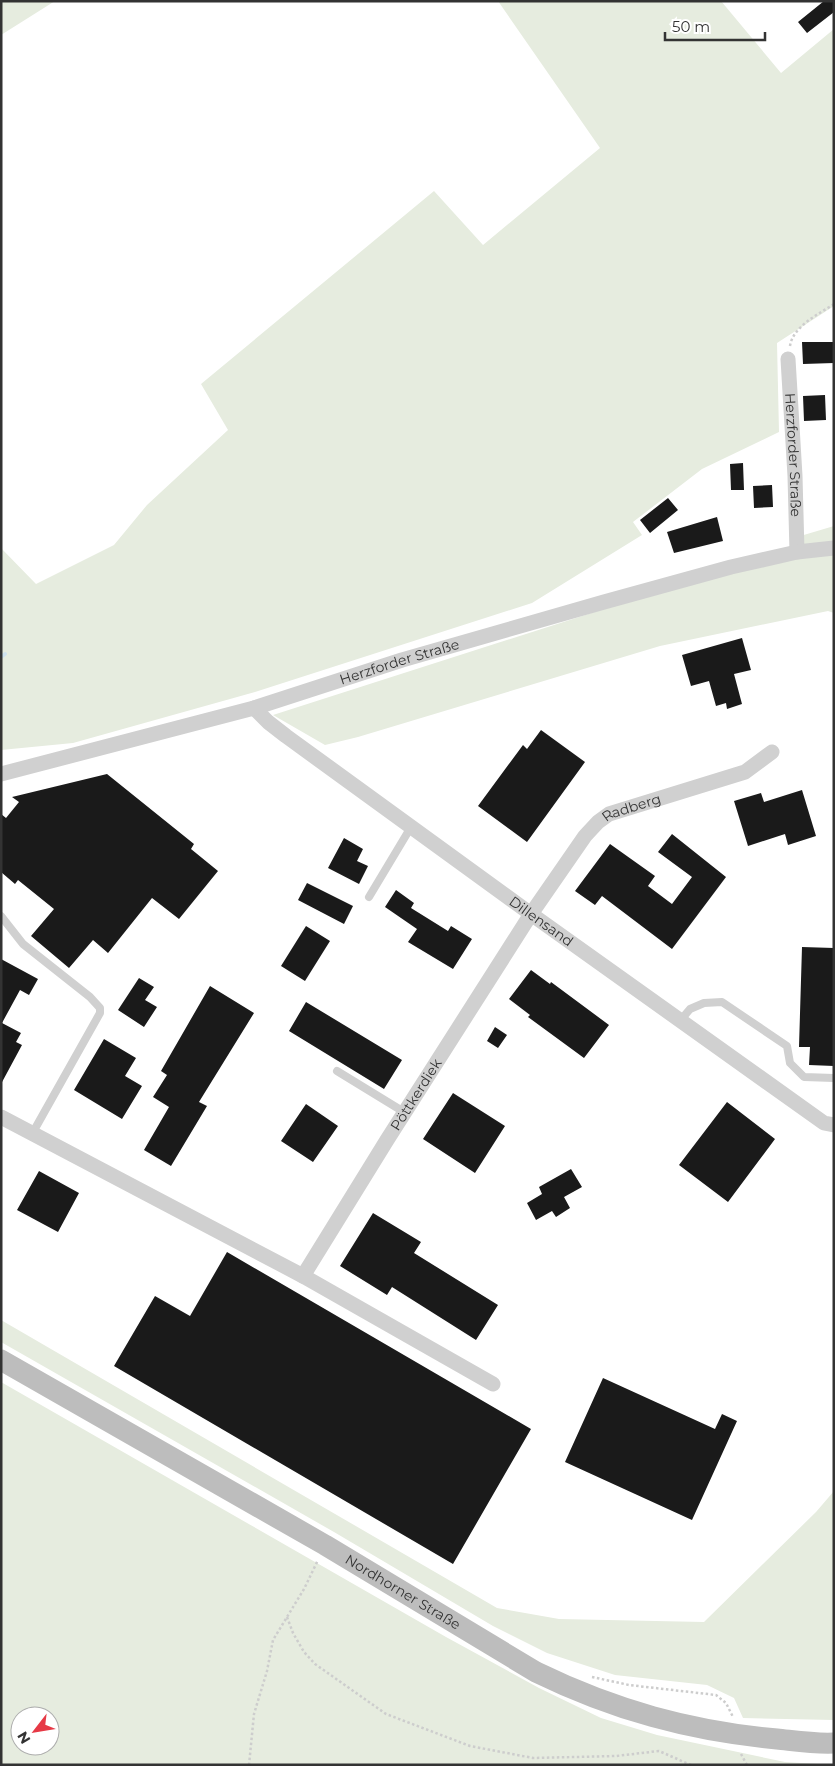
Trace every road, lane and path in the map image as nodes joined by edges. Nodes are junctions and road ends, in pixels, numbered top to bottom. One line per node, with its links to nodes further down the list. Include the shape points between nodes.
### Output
1 (834, 304): 2 (path, via 798,330 790,342)
2 (788, 360): 4 (street, Herzforder Straße)
3 (834, 548): 4 (street, Herzforder Straße)
4 (797, 552): 5 (street, Herzforder Straße, via 731,567 402,660)
5 (254, 708): 7 (street, Herzforder Straße); 8 (street, Dillensand, via 286,736)
6 (772, 752): 10 (street, Radberg, via 745,772 608,814 585,836)
7 (1, 774)
8 (411, 827): 9 (lane); 10 (street, Dillensand)
9 (369, 897)
10 (531, 914): 12 (street, Dillensand); 15 (street, Pöttkerdiek)
11 (1, 916): 18 (lane, via 23,944 100,1008)
12 (680, 1021): 14 (lane, via 690,1009 704,1003 722,1002 786,1046 790,1063 804,1077); 17 (street, Dillensand, via 824,1123)
13 (337, 1071): 15 (lane)
14 (834, 1078)
15 (404, 1112): 19 (street, Pöttkerdiek)
16 (1, 1118): 18 (street)
17 (834, 1125)
18 (32, 1134): 19 (street)
19 (303, 1276): 21 (street)
20 (1, 1360): 22 (main road, Nordhorner Straße)
21 (493, 1384)
22 (325, 1545): 23 (path); 24 (main road, Nordhorner Straße, via 536,1672 571,1689 690,1728 739,1736)
23 (287, 1617): 26 (path, via 273,1640 254,1714); 27 (path, via 304,1652 315,1664 386,1714 470,1746 533,1758 616,1756 659,1751)
24 (834, 1743)
25 (741, 1754): 28 (path)
26 (250, 1765)
27 (690, 1765)
28 (747, 1765)

